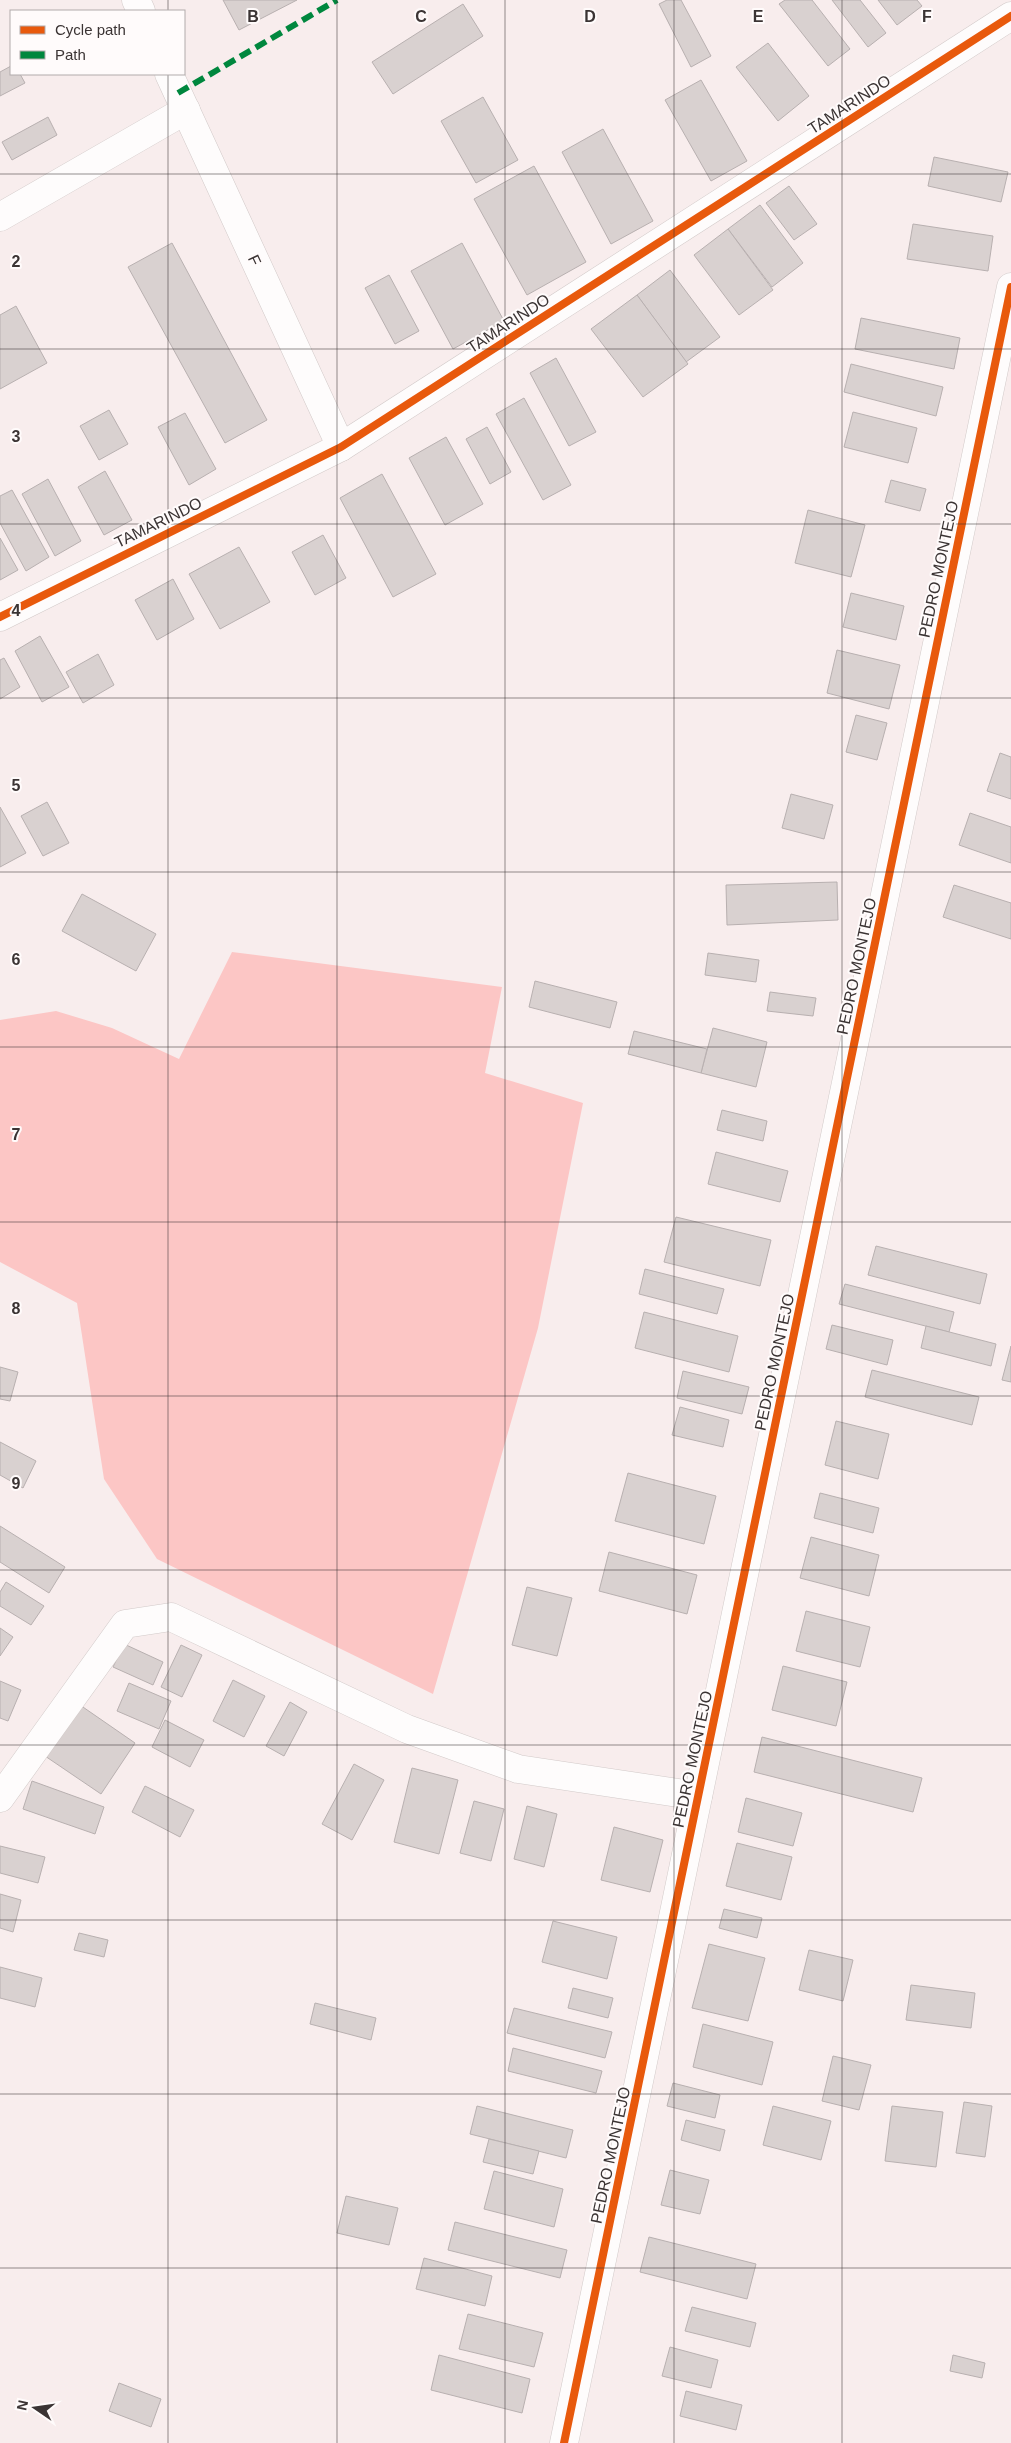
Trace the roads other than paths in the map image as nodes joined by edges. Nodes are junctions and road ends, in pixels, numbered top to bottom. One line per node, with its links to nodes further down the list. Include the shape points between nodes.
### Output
1 (1011, 16): 6 (street, TAMARINDO)
2 (169, 75): 3 (street, F)
3 (186, 110): 4 (street); 6 (street, F)
4 (0, 217)
5 (1011, 287): 8 (street, PEDRO MONTEJO)
6 (342, 447): 7 (street, TAMARINDO)
7 (0, 617)
8 (698, 1796): 9 (street, via 518,1769 407,1729 171,1617 125,1624); 10 (street, PEDRO MONTEJO)
9 (0, 1798)
10 (564, 2443)

